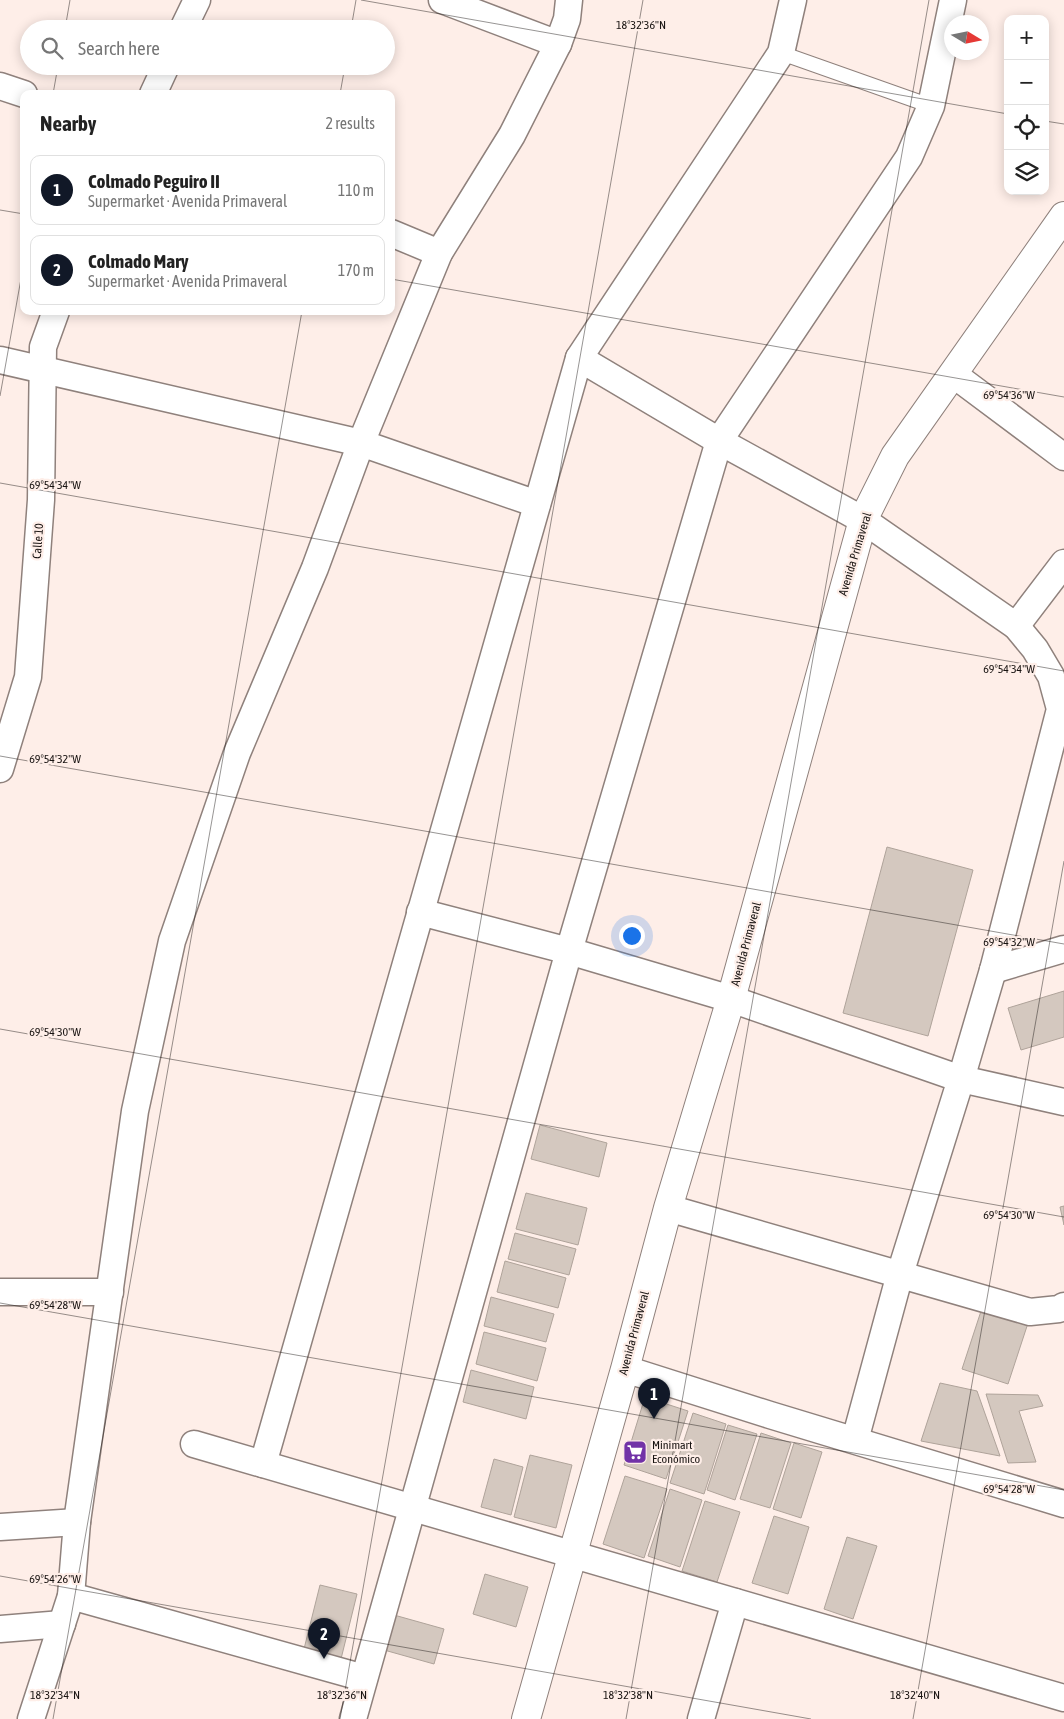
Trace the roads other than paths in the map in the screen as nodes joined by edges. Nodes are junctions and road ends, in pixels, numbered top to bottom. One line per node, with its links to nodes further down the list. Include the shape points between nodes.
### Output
1 (197, 0): 6 (street)
2 (442, 0): 7 (street)
3 (569, 0): 7 (street, via 567,19)
4 (792, 0): 8 (street)
5 (953, 0): 13 (street)
6 (187, 20)
7 (558, 44): 16 (street, via 512,135)
8 (781, 53): 13 (lane); 18 (street)
9 (162, 75): 11 (street)
10 (0, 86): 12 (street)
11 (155, 90)
12 (20, 93)
13 (931, 106): 22 (street, via 908,157)
14 (1064, 216): 21 (street, Avenida Primaveral)
15 (395, 235): 16 (street)
16 (439, 253): 23 (street)
17 (55, 315): 20 (street, Calle 10, via 43,347)
18 (579, 358): 22 (street); 25 (street)
19 (0, 360): 20 (street)
20 (42, 370): 23 (street); 29 (street, Calle 10, via 41,500 28,677)
21 (953, 374): 24 (street); 26 (street, Avenida Primaveral, via 895,456)
22 (719, 441): 26 (street); 32 (street)
23 (361, 442): 25 (street); 40 (street, via 315,568 237,753 172,941 135,1111)
24 (1064, 456)
25 (537, 504): 30 (street)
26 (863, 520): 28 (street); 34 (street, Avenida Primaveral)
27 (1064, 563): 28 (street)
28 (1016, 626): 33 (street, via 1051,676 1060,709)
29 (0, 769)
30 (420, 912): 32 (street); 45 (street)
31 (1064, 949): 33 (street)
32 (569, 952): 34 (street); 47 (street)
33 (993, 970): 35 (street)
34 (731, 999): 35 (street); 37 (street, Avenida Primaveral)
35 (961, 1079): 36 (street); 38 (street)
36 (1064, 1102)
37 (668, 1208): 38 (street); 42 (street, Avenida Primaveral)
38 (900, 1274): 41 (street, via 1030,1312); 43 (street)
39 (0, 1292): 40 (street)
40 (110, 1292): 48 (street)
41 (1064, 1306)
42 (624, 1370): 43 (street); 50 (street, Avenida Primaveral)
43 (856, 1440): 46 (street)
44 (194, 1444): 45 (street)
45 (263, 1464): 47 (street)
46 (1064, 1504)
47 (412, 1508): 50 (street); 55 (street)
48 (77, 1522): 49 (street); 51 (street)
49 (0, 1526)
50 (573, 1555): 52 (street); 59 (street, Avenida Primaveral)
51 (71, 1596): 53 (street); 55 (street)
52 (735, 1602): 56 (street); 60 (street)
53 (62, 1624): 54 (street); 57 (street)
54 (0, 1629)
55 (364, 1678): 58 (street)
56 (1064, 1698)
57 (31, 1719)
58 (353, 1719)
59 (526, 1719)
60 (701, 1719)

